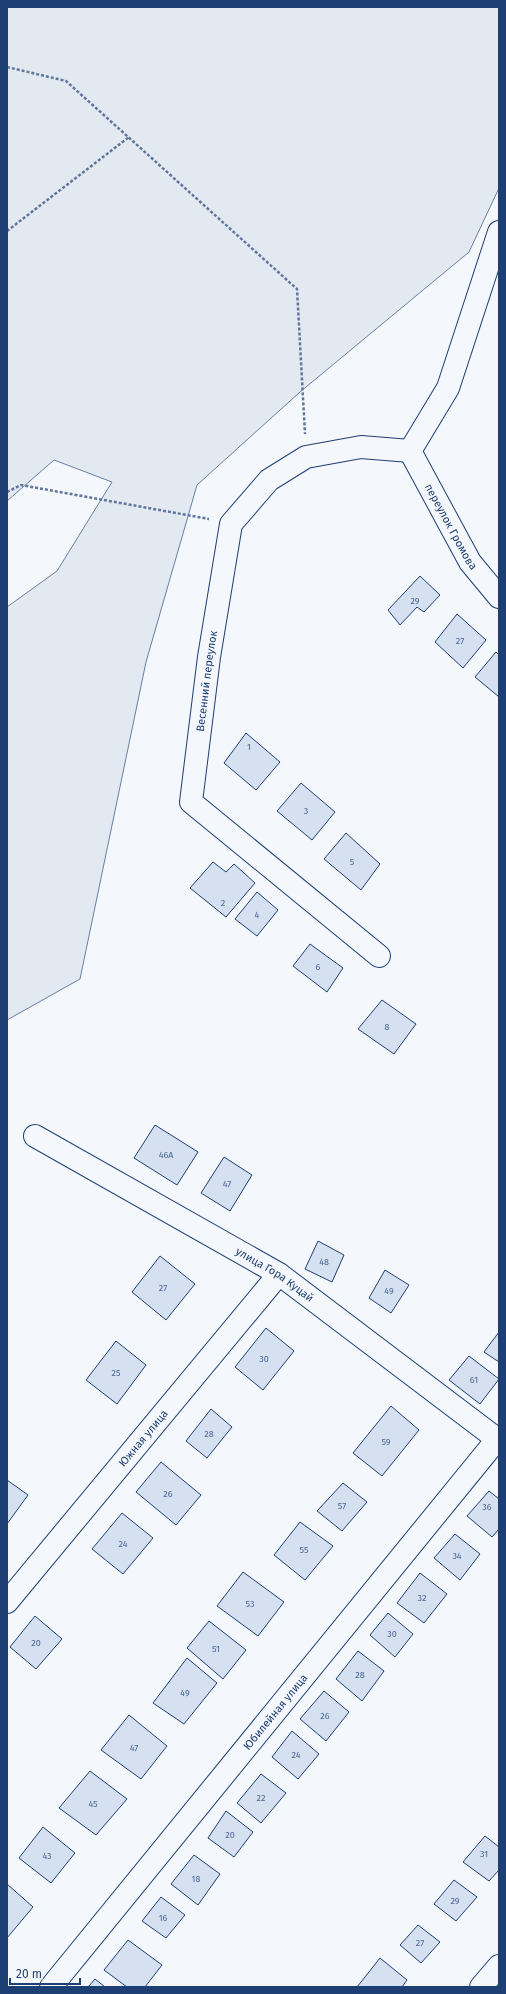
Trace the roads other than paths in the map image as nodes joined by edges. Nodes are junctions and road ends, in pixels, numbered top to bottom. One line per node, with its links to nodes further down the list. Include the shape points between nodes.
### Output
1 (499, 232): 2 (street, via 448,388)
2 (410, 452): 3 (street, переулок Громова, via 470,562); 4 (street, Весенний переулок, via 361,447 306,457 269,480 231,524 209,657 191,802)
3 (499, 597)
4 (379, 956)
5 (35, 1136): 6 (street, улица Гора Куцай)
6 (280, 1274): 7 (street, улица Гора Куцай); 8 (street, Южная улица)
7 (498, 1438): 10 (street, Юбилейная улица)
8 (7, 1602)
9 (499, 1966): 11 (street)
10 (51, 1987)
11 (481, 1987)

